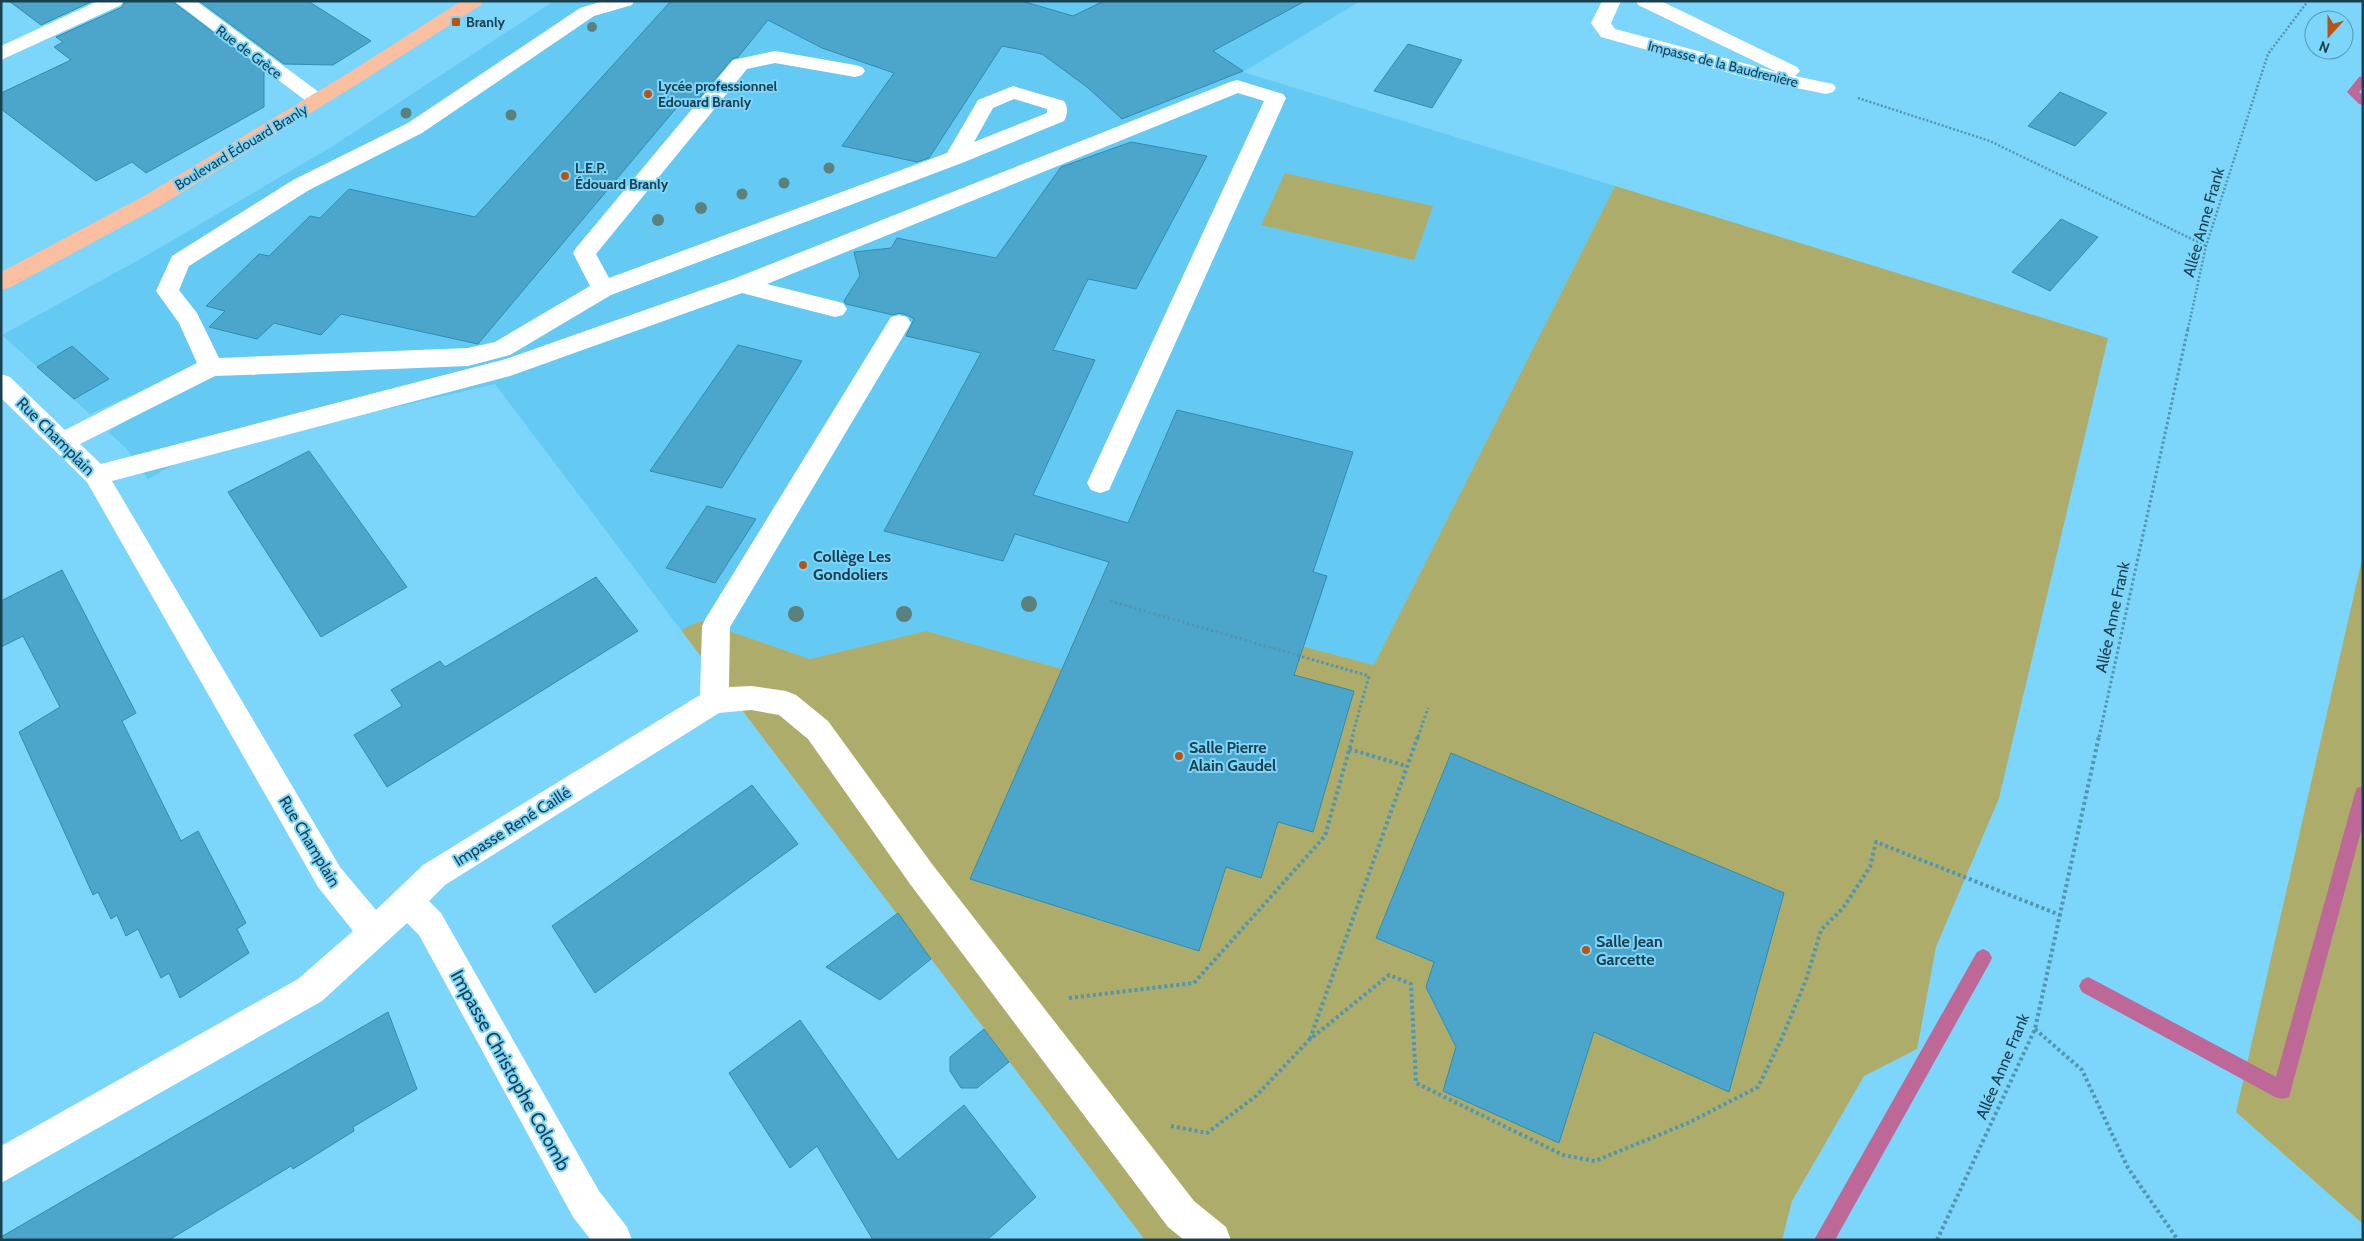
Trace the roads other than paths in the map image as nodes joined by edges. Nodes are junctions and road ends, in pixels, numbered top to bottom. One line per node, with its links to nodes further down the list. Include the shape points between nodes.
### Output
1 (114, 1): 7 (street)
2 (183, 1): 9 (street, Rue de Grèce)
3 (474, 1): 9 (main road, Boulevard Édouard Branly)
4 (625, 1): 16 (street, via 588,12 415,128 300,185 180,260 168,291 188,319)
5 (1612, 1): 6 (street, Impasse de la Baudrenière, via 1601,23 1608,33 1754,74 1826,88)
6 (1646, 1)
7 (1, 54)
8 (855, 72): 13 (street, via 776,58 740,64 584,253)
9 (317, 100): 11 (main road, Boulevard Édouard Branly, via 152,200)
10 (954, 158): 13 (street)
11 (1, 282)
12 (741, 285): 14 (street); 19 (street, via 510,367); 20 (street, via 1238,86 1276,98)
13 (603, 290): 16 (street, via 502,349 468,357)
14 (836, 309)
15 (899, 323): 21 (street, via 716,626)
16 (211, 367): 18 (street)
17 (1, 383): 18 (street, Rue Champlain)
18 (63, 442): 19 (street, Rue Champlain)
19 (96, 474): 23 (street, Rue Champlain, via 329,878)
20 (1100, 483)
21 (714, 701): 22 (street, Impasse René Caillé, via 434,875); 26 (street, via 751,698 786,704 818,730 921,874 1181,1214)
22 (407, 902): 23 (street, Impasse René Caillé); 25 (street, Impasse Christophe Colomb, via 430,924 586,1204)
23 (376, 931): 24 (street, via 310,990)
24 (1, 1166)
25 (614, 1240)
26 (1213, 1240)

